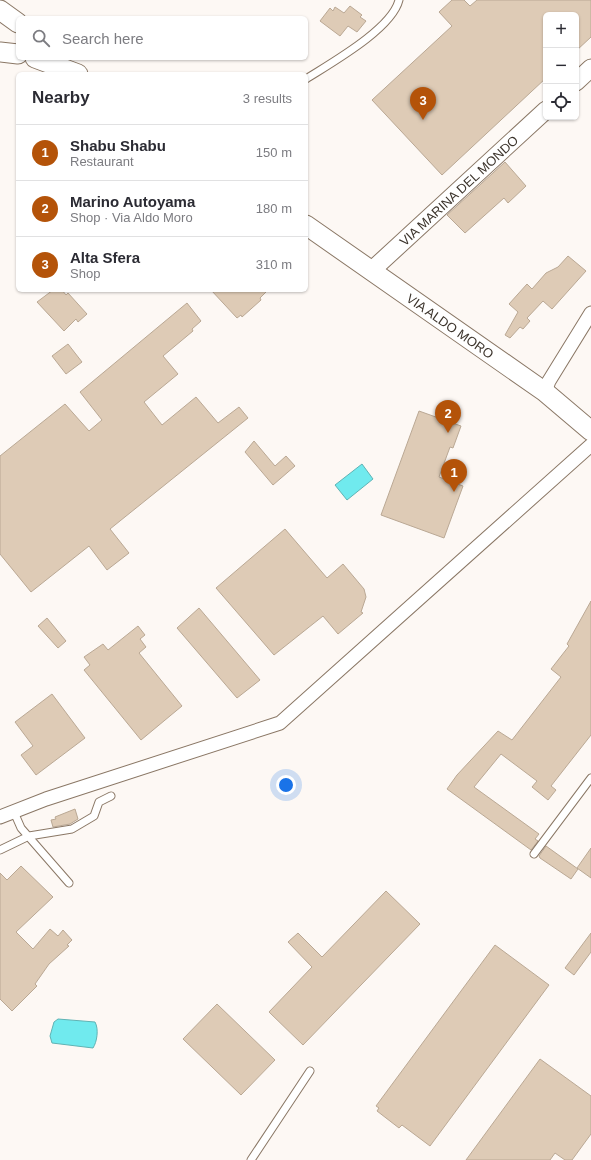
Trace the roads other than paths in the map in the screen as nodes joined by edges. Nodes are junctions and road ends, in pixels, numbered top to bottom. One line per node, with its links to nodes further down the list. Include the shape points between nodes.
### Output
1 (399, 0): 11 (lane, via 381,27 354,49)
2 (0, 10): 3 (main road)
3 (16, 22)
4 (0, 52): 5 (main road)
5 (16, 54)
6 (40, 60): 9 (main road)
7 (70, 60): 10 (main road)
8 (591, 68): 12 (street)
9 (73, 72)
10 (87, 72)
11 (308, 78)
12 (579, 79)
13 (543, 113): 15 (street, VIA MARINA DEL MONDO)
14 (308, 227): 15 (main road, VIA ALDO MORO)
15 (371, 271): 17 (main road, VIA ALDO MORO)
16 (591, 313): 17 (street, via 549,381)
17 (545, 392): 18 (main road, VIA ALDO MORO)
18 (591, 431)
19 (591, 445): 22 (street, via 280,723 46,799)
20 (591, 778): 26 (lane)
21 (111, 796): 24 (lane, via 99,802 94,816 72,829)
22 (14, 812): 23 (street); 24 (lane, via 21,828)
23 (0, 817)
24 (28, 836): 25 (lane); 27 (lane)
25 (0, 850)
26 (534, 854)
27 (69, 883)
28 (310, 1071): 29 (lane)
29 (250, 1160)

